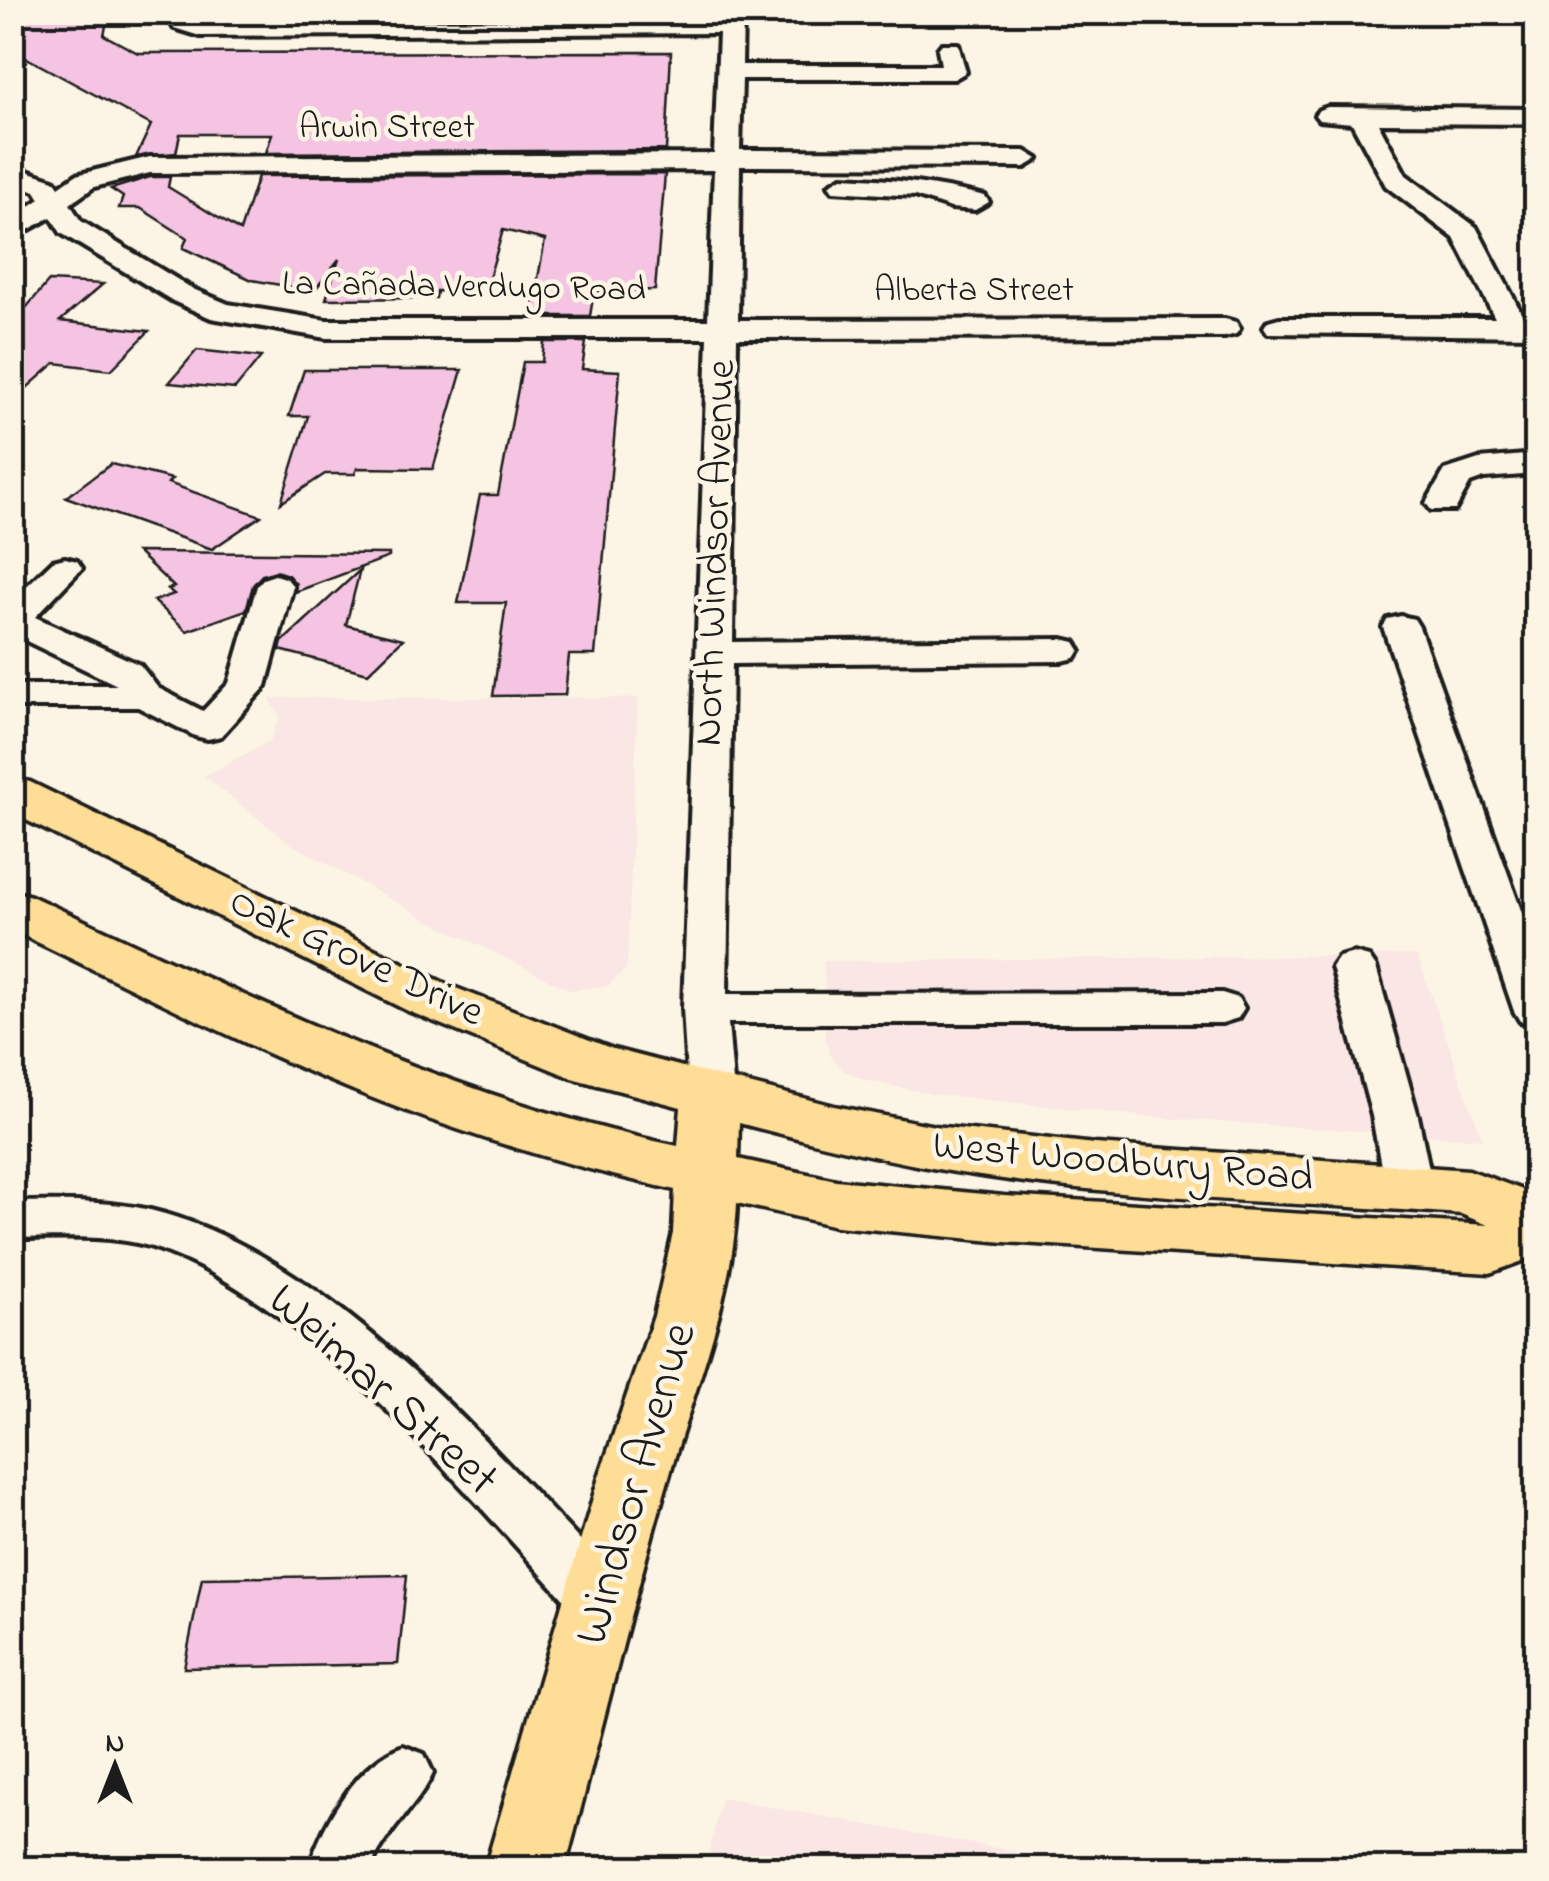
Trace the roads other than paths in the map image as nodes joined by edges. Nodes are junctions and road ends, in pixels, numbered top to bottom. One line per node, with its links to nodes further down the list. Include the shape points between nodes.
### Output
1 (176, 12): 2 (street, via 182,23 200,28)
2 (731, 19): 4 (street, North Windsor Avenue)
3 (950, 49): 4 (street, via 954,72)
4 (729, 72): 9 (street, North Windsor Avenue)
5 (1328, 116): 7 (street)
6 (1536, 116): 7 (street)
7 (1362, 117): 17 (street, via 1395,180 1466,233)
8 (1026, 159): 9 (street)
9 (727, 168): 11 (street); 13 (street, Arwin Street, via 174,163 85,182); 19 (street, North Windsor Avenue)
10 (12, 174): 13 (street, La Cañada Verdugo Road, via 45,186)
11 (765, 185)
12 (822, 185): 14 (street, via 919,188)
13 (54, 200): 15 (street, Arwin Street); 19 (street, La Cañada Verdugo Road, via 71,227 182,295 260,321 343,329)
14 (975, 202)
15 (12, 230)
16 (1279, 327): 17 (street)
17 (1525, 327)
18 (1225, 328): 19 (street, Alberta Street)
19 (722, 329): 27 (street, North Windsor Avenue)
20 (1536, 464): 21 (street, via 1479,468 1457,477)
21 (1443, 503)
22 (65, 568): 24 (street)
23 (275, 586): 29 (street, via 246,686 208,728)
24 (12, 620): 29 (street, via 127,673)
25 (1401, 627): 35 (street)
26 (1062, 650): 27 (street)
27 (712, 653): 33 (street, North Windsor Avenue)
28 (12, 696): 29 (street)
29 (145, 696)
30 (12, 792): 36 (main road, Oak Grove Drive, via 428,998 596,1065)
31 (12, 908): 37 (main road, via 293,1042 420,1094 598,1151)
32 (1354, 967): 38 (street)
33 (705, 1008): 34 (street); 36 (street, North Windsor Avenue)
34 (1222, 1008)
35 (1536, 1011)
36 (710, 1093): 37 (main road, Windsor Avenue); 38 (main road, West Woodbury Road, via 935,1147 1094,1166)
37 (710, 1175): 41 (main road, West Woodbury Road, via 836,1203 1155,1230 1490,1250); 42 (main road, Windsor Avenue, via 686,1316)
38 (1409, 1188): 40 (main road, West Woodbury Road, via 1470,1192)
39 (12, 1220): 42 (street, Weimar Street, via 151,1228 234,1262 391,1385)
40 (1536, 1220)
41 (1536, 1230)
42 (602, 1602): 45 (main road, Windsor Avenue)
43 (403, 1773): 44 (street, via 350,1840)
44 (340, 1868)
45 (525, 1868)

